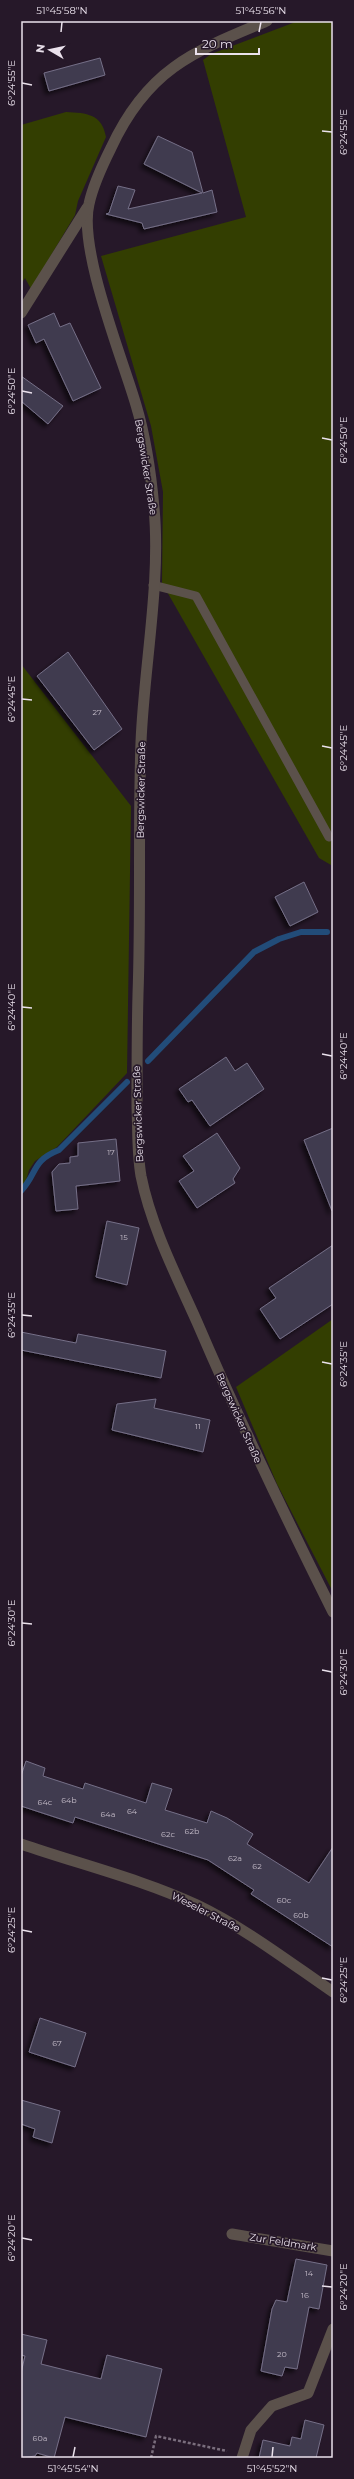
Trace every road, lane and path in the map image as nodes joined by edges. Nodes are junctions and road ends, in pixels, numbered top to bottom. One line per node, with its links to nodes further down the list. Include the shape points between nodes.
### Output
1 (267, 21): 2 (street, Bergswicker Straße, via 206,46 168,70 143,94 124,118)
2 (87, 208): 3 (street); 4 (street, Bergswicker Straße, via 93,267 138,411 147,454 154,511)
3 (21, 313)
4 (153, 585): 5 (lane, via 196,596); 6 (street, Bergswicker Straße, via 141,742 137,1043 140,1172 146,1199 165,1249 216,1366 269,1486)
5 (329, 837)
6 (333, 1612)
7 (21, 1844): 8 (street, Weseler Straße, via 167,1892 198,1906 246,1932)
8 (333, 1992)
9 (232, 2234): 10 (street, Zur Feldmark)
10 (333, 2251)
11 (333, 2329): 12 (street, via 308,2393 272,2406 251,2430)
12 (242, 2456): 13 (path, via 156,2436)
13 (150, 2458)

